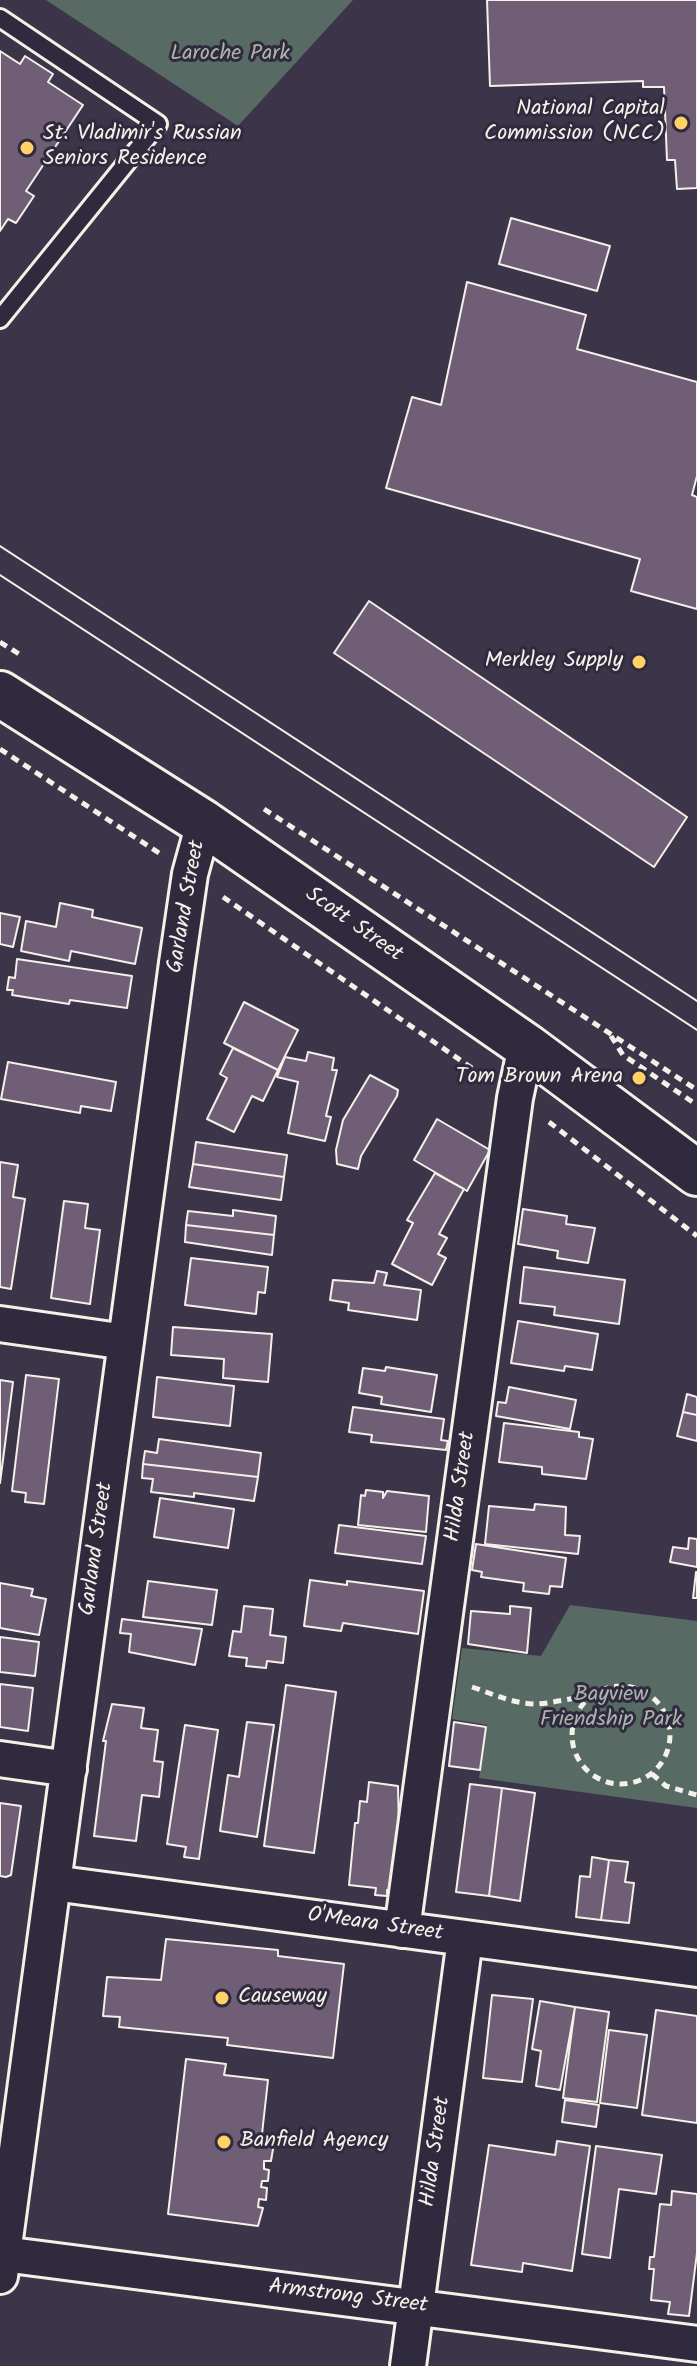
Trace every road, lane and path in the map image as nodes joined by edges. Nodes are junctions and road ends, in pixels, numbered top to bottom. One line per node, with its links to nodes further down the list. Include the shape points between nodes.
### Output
1 (0, 18): 2 (lane, via 158,124)
2 (0, 319)
3 (0, 642): 4 (path)
4 (30, 662)
5 (0, 694): 8 (main road, Scott Street)
6 (0, 749): 9 (path)
7 (262, 807): 11 (path)
8 (204, 823): 12 (main road, Scott Street); 20 (street, Garland Street, via 188,888)
9 (165, 857)
10 (232, 902): 13 (path)
11 (608, 1032): 14 (path); 15 (path, via 623,1055)
12 (526, 1046): 17 (main road, Scott Street); 21 (street, Hilda Street)
13 (490, 1081)
14 (697, 1090)
15 (697, 1105)
16 (546, 1120): 18 (path)
17 (697, 1173)
18 (697, 1236)
19 (0, 1324): 20 (street)
20 (126, 1342): 24 (street, Garland Street)
21 (436, 1678): 22 (path, via 537,1704); 28 (street, Hilda Street)
22 (590, 1697): 25 (path, via 572,1726 578,1759 589,1773 620,1785); 25 (path, via 622,1685 654,1698 665,1711 670,1744)
23 (0, 1759): 24 (street)
24 (69, 1769): 27 (street, Garland Street)
25 (652, 1774): 26 (path, via 666,1786)
26 (697, 1795)
27 (53, 1883): 28 (street, O'Meara Street); 31 (street, Garland Street)
28 (402, 1930): 29 (street, O'Meara Street)
29 (465, 1939): 30 (street, O'Meara Street); 32 (street, Hilda Street)
30 (697, 1969)
31 (1, 2260): 32 (street, Armstrong Street)
32 (416, 2307): 33 (street, Armstrong Street); 34 (street, Hilda Street)
33 (697, 2344)
34 (408, 2366)

